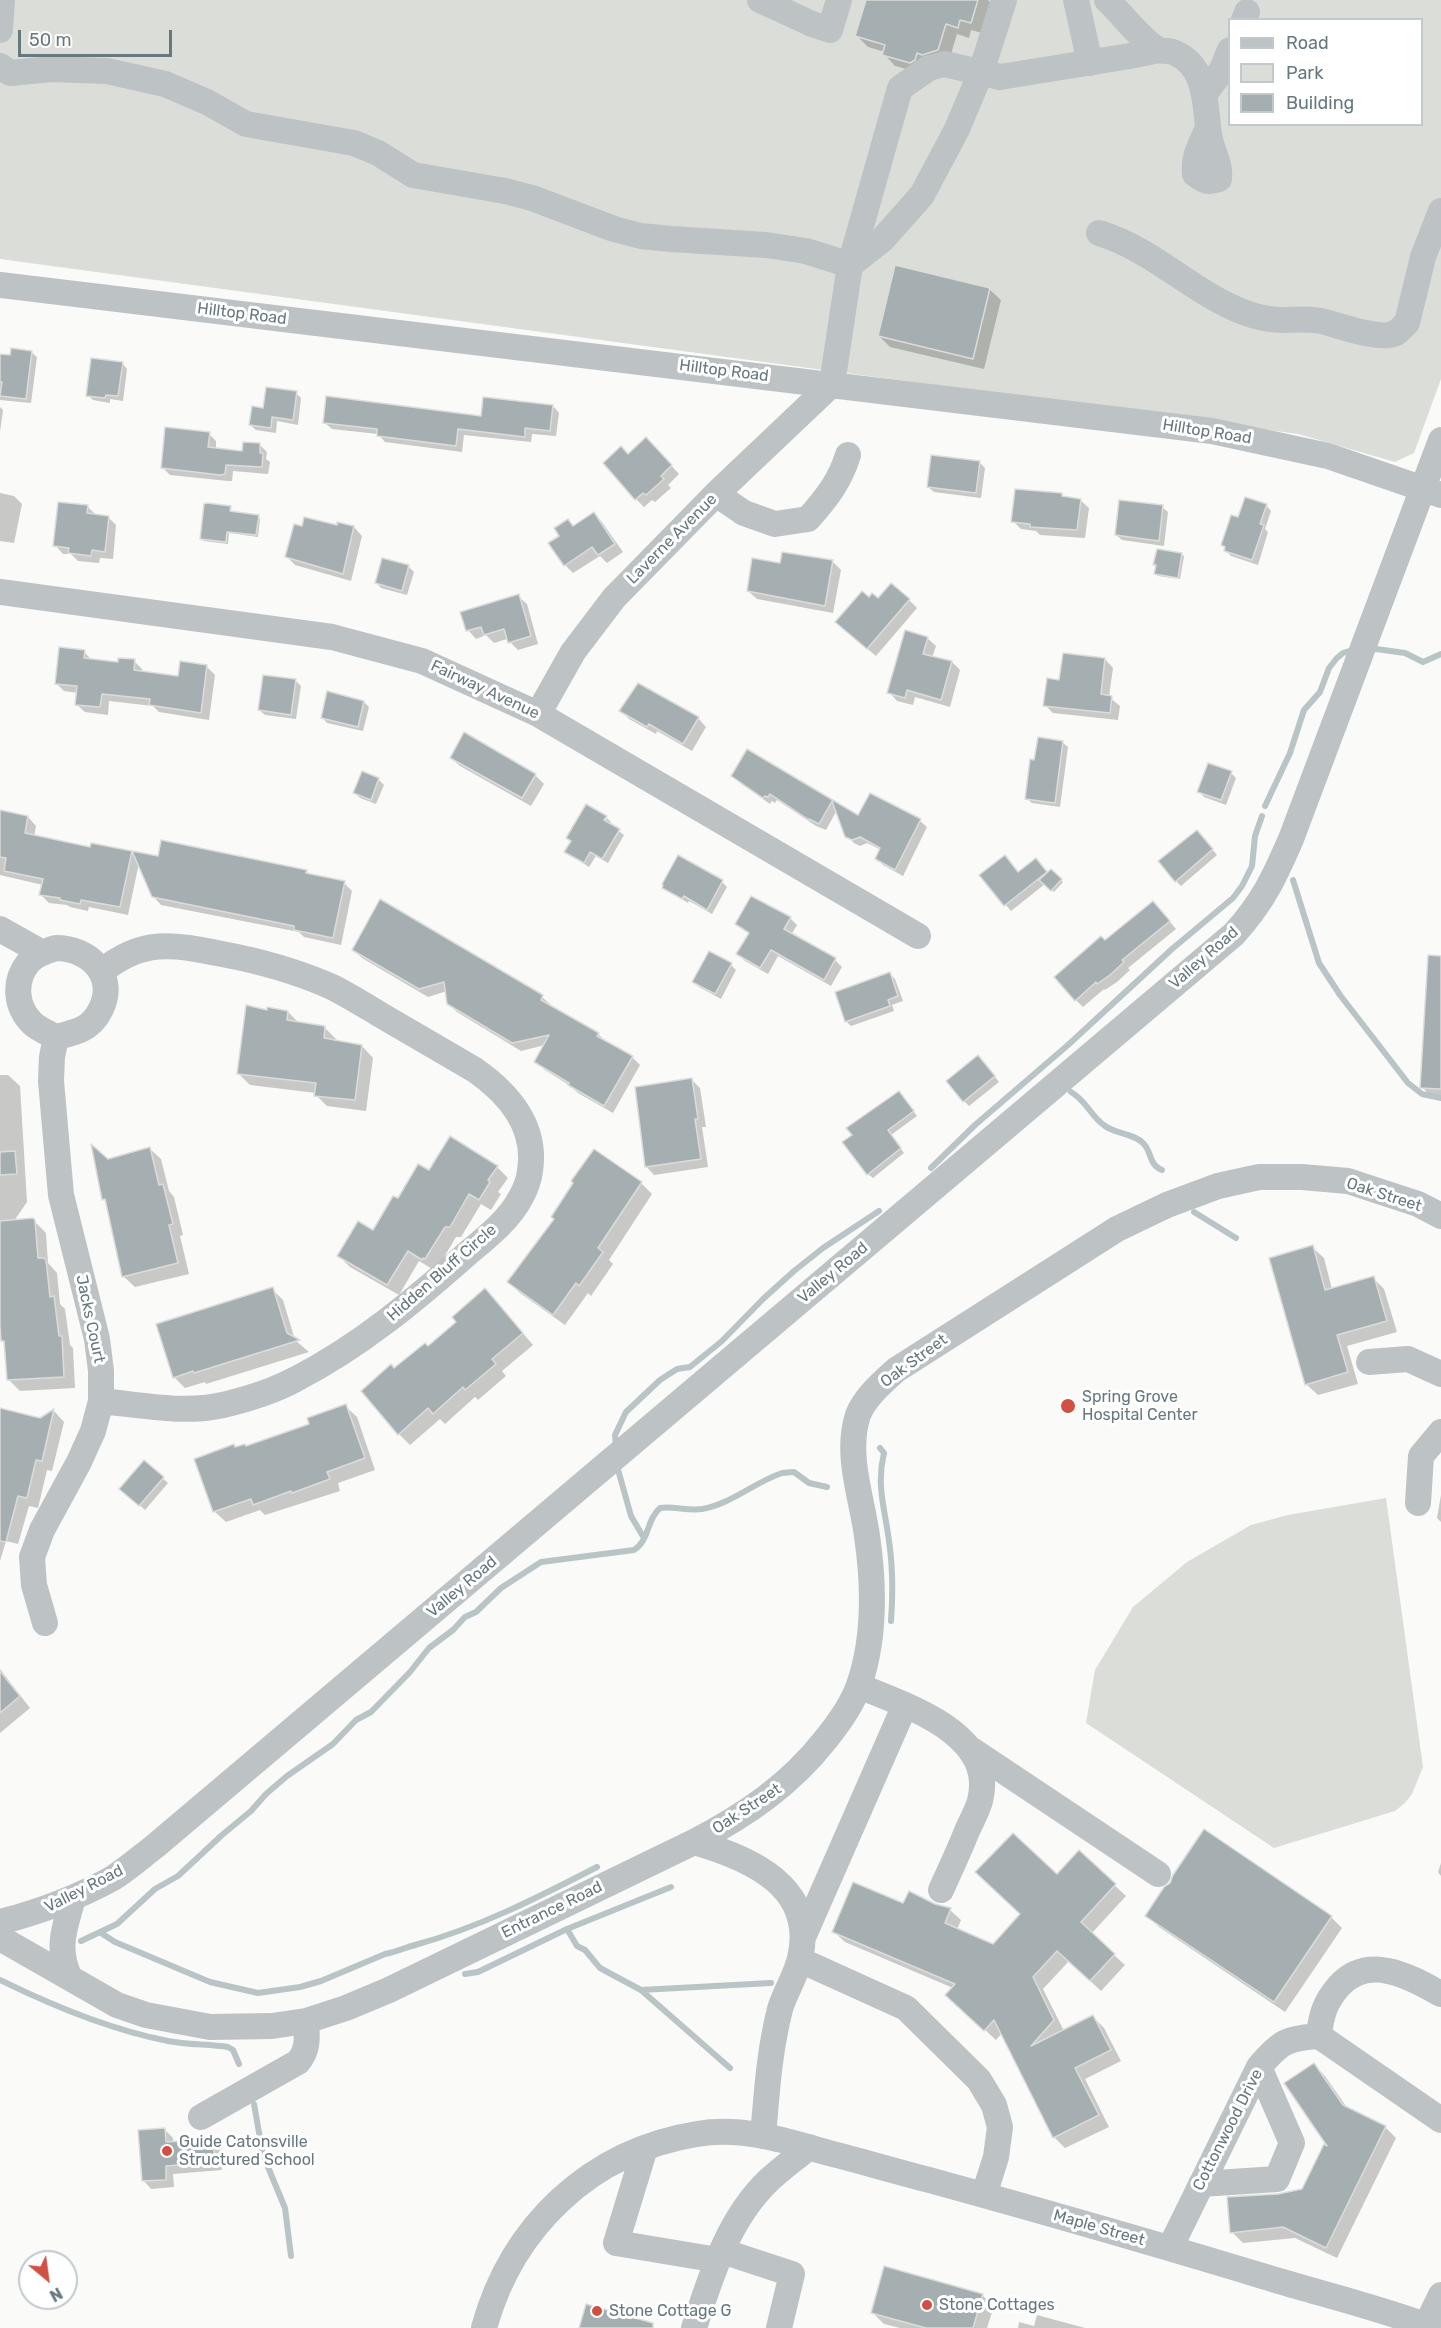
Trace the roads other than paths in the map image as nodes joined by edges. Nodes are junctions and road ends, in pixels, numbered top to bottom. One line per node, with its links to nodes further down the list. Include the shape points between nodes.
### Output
1 (2, 0): 7 (street)
2 (760, 0): 3 (street, via 831,30)
3 (839, 0)
4 (1004, 0): 12 (street)
5 (1076, 0): 10 (street)
6 (1107, 0): 8 (street)
7 (0, 30)
8 (1158, 50): 10 (street); 13 (street, via 1175,53 1186,61)
9 (1228, 55): 13 (street)
10 (1090, 63): 12 (street, via 1000,76)
11 (0, 66): 17 (street, via 10,73 52,69 107,71 165,84 246,123 354,143 413,175 505,190 614,229 671,239 806,251)
12 (981, 72): 17 (street, via 957,129 922,195 882,240); 17 (street, via 945,63 921,72 900,88)
13 (1205, 95): 14 (street)
14 (1209, 128)
15 (1441, 211): 16 (street, via 1423,257 1407,323 1391,334 1243,312 1207,294 1123,240)
16 (1099, 233)
17 (850, 265): 19 (street)
18 (0, 285): 19 (street, Hilltop Road)
19 (832, 384): 22 (street, Hilltop Road, via 1212,430 1328,456); 23 (street, Laverne Avenue)
20 (1441, 440): 22 (street, Valley Road)
21 (848, 455): 23 (street, via 830,495 808,519 775,524 744,513)
22 (1432, 493): 45 (street, Valley Road, via 1368,634 1292,839 1274,879 1234,934 154,1847 115,1877)
23 (716, 494): 25 (street, Laverne Avenue, via 614,598 573,652)
24 (0, 592): 25 (street, Fairway Avenue, via 332,637 422,661)
25 (538, 714): 27 (street, Fairway Avenue)
26 (0, 929): 28 (street)
27 (918, 936)
28 (41, 952): 29 (street, via 68,948 81,952); 30 (street)
29 (101, 972): 31 (street, via 104,1002 97,1017 84,1029); 35 (street, Hidden Bluff Circle, via 139,949 164,945 250,959 291,970 333,988 494,1084 525,1122 530,1172 521,1198 498,1227 384,1323 294,1380 222,1405 180,1409)
30 (9, 978): 31 (street, via 32,1024)
31 (56, 1037): 35 (street, Jacks Court, via 51,1081 61,1195 97,1339)
32 (1441, 1216): 39 (street, Oak Street, via 1418,1204 1348,1181 1259,1177 1218,1186 1167,1204 1117,1229 896,1370 876,1388 859,1414 854,1440 855,1472 872,1577 868,1641)
33 (1369, 1362): 34 (street, via 1408,1359)
34 (1441, 1374)
35 (101, 1401): 38 (street, Jacks Court, via 93,1431 32,1557 34,1585)
36 (1441, 1432): 37 (street, via 1421,1456)
37 (1418, 1503)
38 (45, 1623)
39 (859, 1686): 40 (street); 42 (street, Oak Street, via 840,1722 781,1788 736,1820)
40 (905, 1705): 41 (street, via 950,1728); 47 (street)
41 (966, 1746): 43 (street); 44 (street, via 982,1781 980,1802)
42 (694, 1842): 47 (street, via 729,1852 759,1866 778,1881 792,1898); 52 (street, Entrance Road, via 389,1990)
43 (1158, 1874)
44 (941, 1890)
45 (73, 1898): 46 (street, Valley Road); 50 (street, via 61,1943 62,1961)
46 (0, 1922)
47 (804, 1935): 49 (street)
48 (0, 1938): 50 (street, Entrance Road)
49 (800, 1960): 57 (street, via 781,2005 770,2051); 61 (street, via 906,2008 980,2080 994,2105 1000,2127)
50 (69, 1976): 52 (street, Entrance Road, via 117,2005 180,2023 239,2028)
51 (1441, 1994): 53 (street, via 1410,1977 1383,1970 1362,1970 1343,1981 1328,1998 1320,2015)
52 (306, 2020): 55 (street, via 307,2045 298,2062)
53 (1319, 2036): 54 (street, Cottonwood Drive, via 1292,2038 1272,2051); 56 (street)
54 (1259, 2067): 60 (street, Cottonwood Drive); 60 (street, via 1292,2143 1277,2179)
55 (201, 2117)
56 (1441, 2120)
57 (763, 2136): 58 (street, Maple Street); 59 (street, Maple Street, via 700,2133)
58 (809, 2147): 61 (street, Maple Street); 63 (street, via 768,2181 729,2234)
59 (645, 2148): 63 (street, via 616,2243); 66 (street, Maple Street, via 589,2176 531,2230 494,2293)
60 (1201, 2184): 62 (street, Cottonwood Drive)
61 (984, 2195): 62 (street, Maple Street)
62 (1170, 2248): 65 (street, Maple Street)
63 (720, 2255): 67 (street); 68 (street, via 792,2274)
64 (1441, 2295): 65 (street)
65 (1428, 2327)
66 (484, 2328)
67 (694, 2328)
68 (779, 2328)

